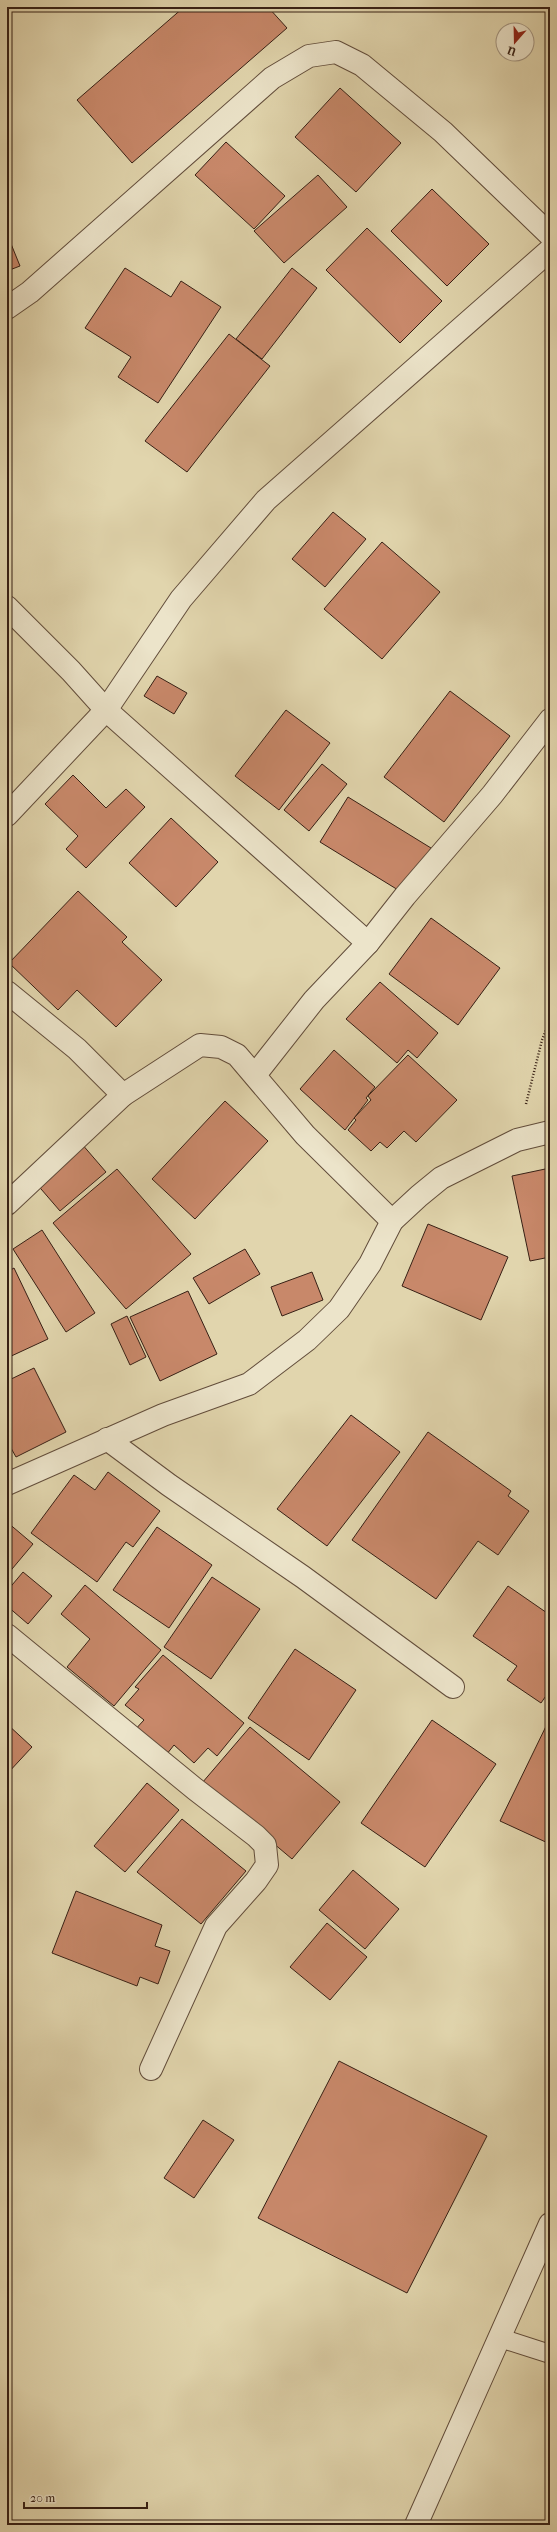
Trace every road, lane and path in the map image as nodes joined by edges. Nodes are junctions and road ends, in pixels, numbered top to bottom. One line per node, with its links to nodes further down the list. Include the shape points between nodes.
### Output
1 (550, 234): 3 (street, via 443,132 362,65 336,52 310,56 272,78 30,292)
2 (550, 250): 5 (street, via 266,500 181,599)
3 (7, 308)
4 (7, 607): 5 (street)
5 (106, 710): 7 (street); 8 (street)
6 (550, 720): 8 (street, via 492,795 405,896)
7 (7, 815)
8 (368, 944): 11 (street, via 314,1000)
9 (7, 992): 12 (street, via 77,1049)
10 (550, 1020): 14 (path, via 542,1040)
11 (256, 1075): 12 (street, via 237,1056 221,1047 200,1045); 16 (street, via 305,1135)
12 (123, 1095): 15 (street)
13 (550, 1132): 14 (street)
14 (517, 1140): 16 (street, via 442,1178)
15 (7, 1204)
16 (392, 1221): 17 (street, via 370,1264 339,1309 307,1340 249,1384 163,1415)
17 (107, 1439): 18 (street); 20 (street, via 304,1577)
18 (7, 1484)
19 (7, 1635): 21 (street, via 265,1845 267,1865 256,1882 216,1926)
20 (453, 1687)
21 (151, 2069)
22 (550, 2224): 23 (street)
23 (500, 2338): 24 (lane); 25 (street)
24 (550, 2354)
25 (416, 2525)

